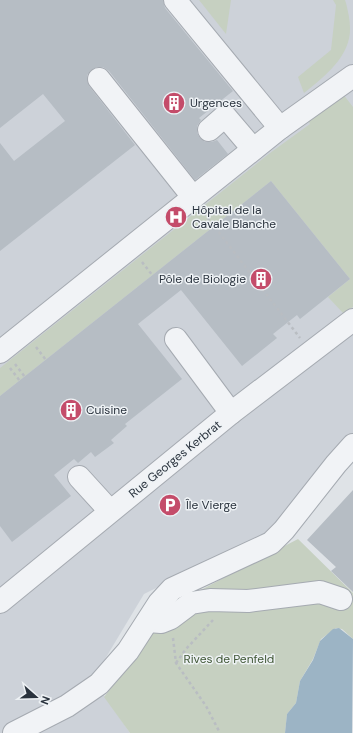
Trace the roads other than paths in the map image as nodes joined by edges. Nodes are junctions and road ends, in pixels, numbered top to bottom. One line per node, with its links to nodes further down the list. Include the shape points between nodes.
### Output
1 (175, 0): 4 (lane)
2 (353, 76): 4 (lane)
3 (99, 80): 7 (lane)
4 (280, 128): 6 (lane)
5 (209, 130): 6 (lane, via 225,116)
6 (253, 149): 7 (lane)
7 (193, 197): 10 (lane)
8 (353, 320): 11 (lane, Rue Georges Kerbrat)
9 (176, 339): 11 (lane)
10 (10, 360)
11 (231, 413): 14 (lane, Rue Georges Kerbrat)
12 (353, 445): 17 (lane, via 271,543 172,589)
13 (78, 477): 14 (lane)
14 (110, 512): 16 (lane, Rue Georges Kerbrat)
15 (341, 599): 17 (lane, via 320,592 248,601 210,600 191,603 161,622)
16 (0, 602)
17 (148, 621): 18 (lane, via 128,651 99,684 67,706)
18 (14, 733)

